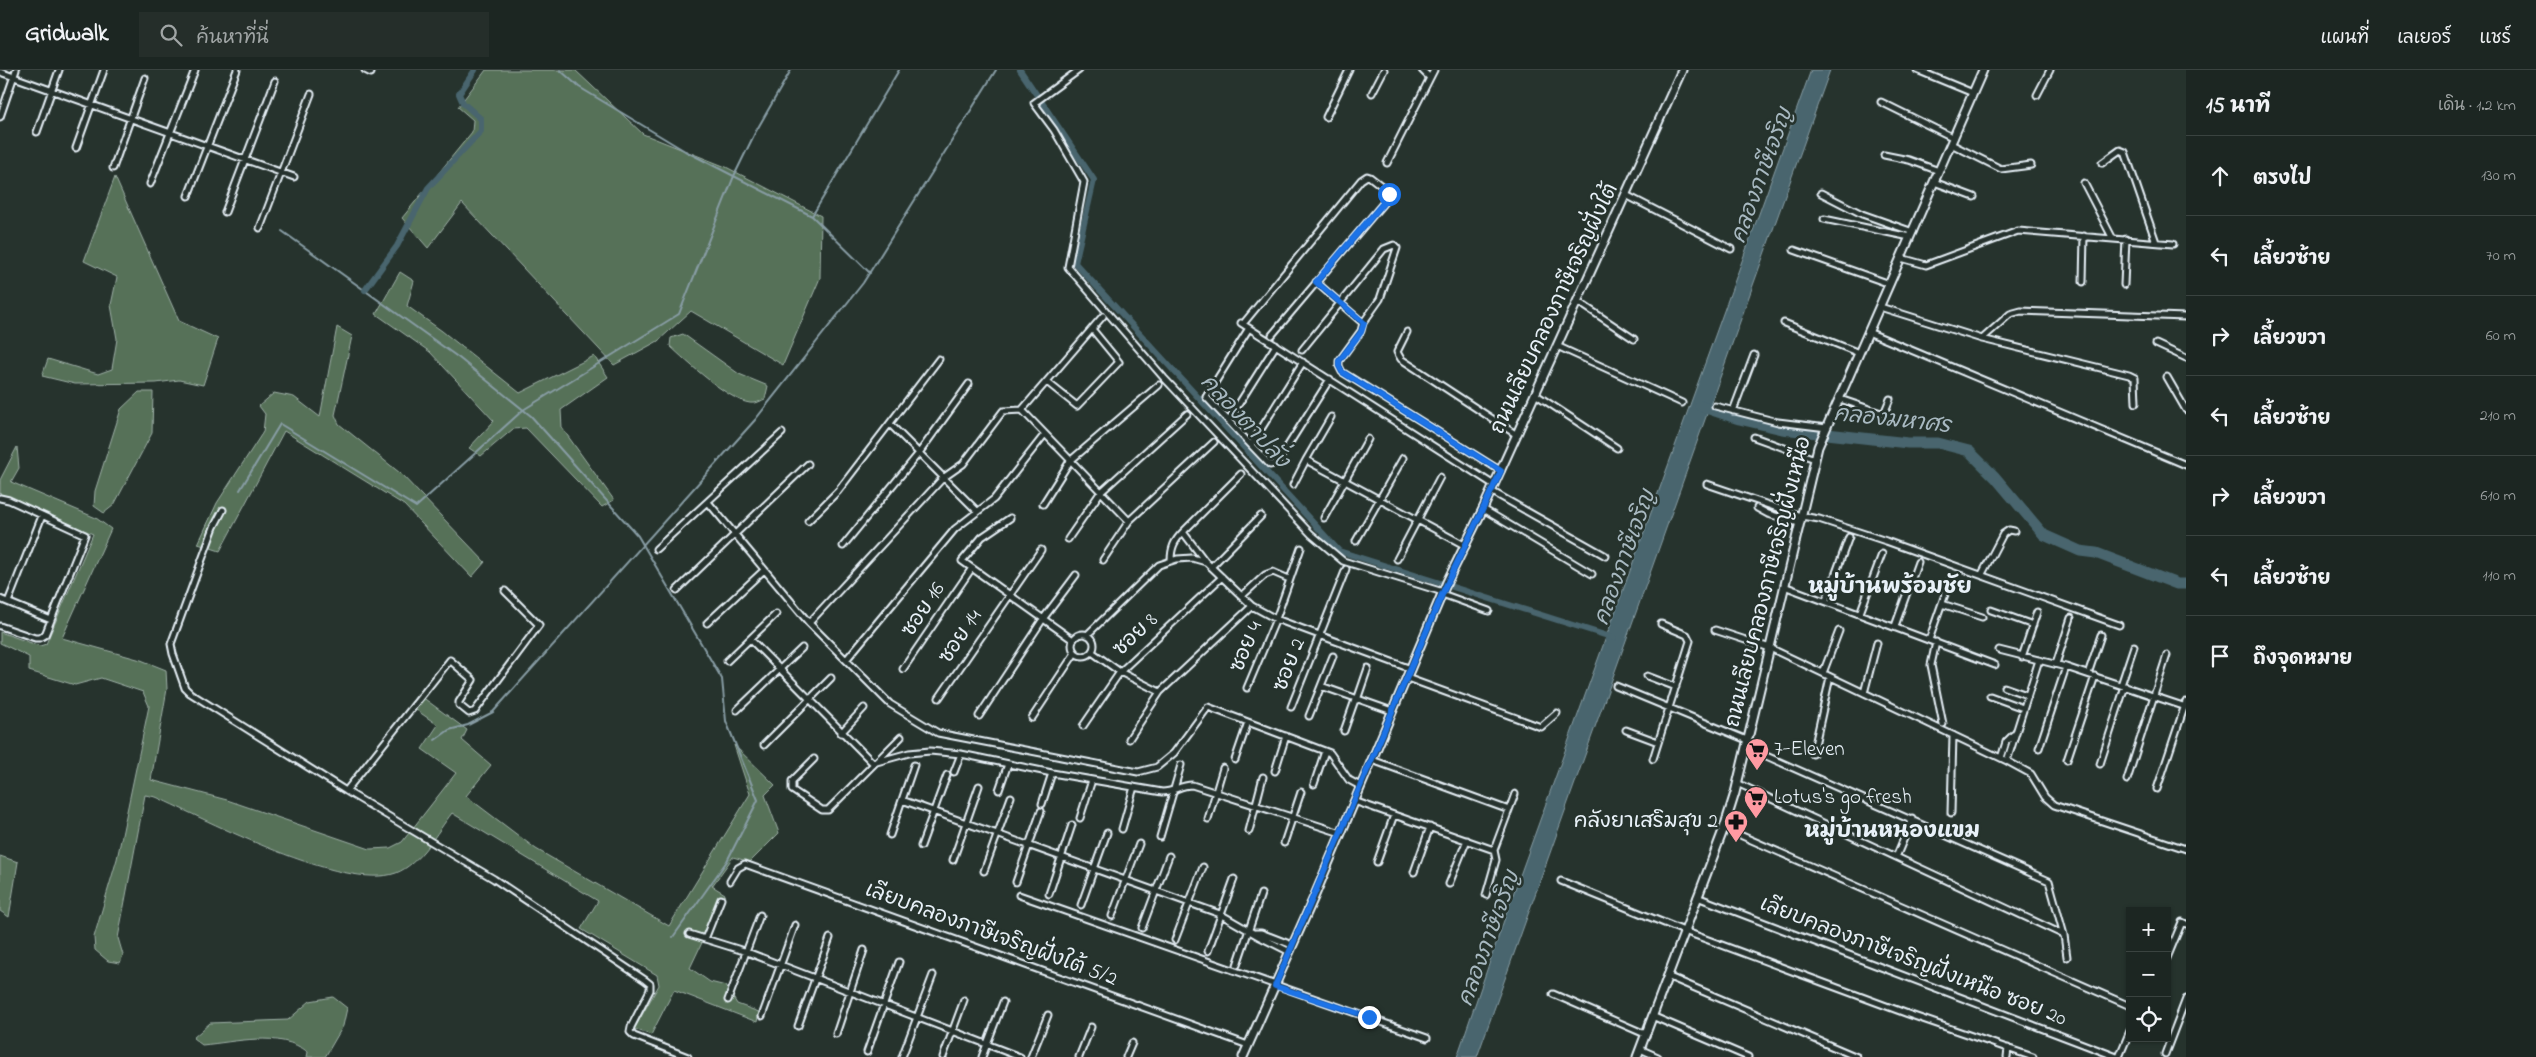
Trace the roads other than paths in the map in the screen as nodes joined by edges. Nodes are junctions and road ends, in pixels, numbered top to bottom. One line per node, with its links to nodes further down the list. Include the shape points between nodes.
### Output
1 (16, 70): 18 (street)
2 (60, 70): 22 (street)
3 (104, 70): 28 (street)
4 (195, 70): 33 (street)
5 (237, 70): 35 (street)
6 (365, 70): 17 (street)
7 (1079, 70): 182 (street, via 1035,102 1084,182 1067,264 1069,268 1164,378 1333,554 1350,564)
8 (1349, 70): 30 (street)
9 (1384, 70): 23 (street)
10 (1422, 70): 20 (street)
11 (1434, 70): 20 (street)
12 (1682, 70): 50 (street, ถนนเลียบคลองภาษีเจริญฝั่งใต้)
13 (1917, 70): 24 (street)
14 (1983, 70): 24 (street, ถนนเลียบคลองภาษีเจริญฝั่งเหนือ)
15 (2050, 70): 26 (street)
16 (0, 72): 18 (street)
17 (371, 73)
18 (14, 77): 22 (street); 29 (street)
19 (145, 78): 31 (street)
20 (1430, 78): 39 (street)
21 (275, 80): 38 (street)
22 (52, 90): 28 (street); 32 (street)
23 (1372, 93)
24 (1973, 93): 34 (street, ถนนเลียบคลองภาษีเจริญฝั่งเหนือ)
25 (311, 94): 44 (street)
26 (2037, 95)
27 (1881, 102): 34 (street)
28 (92, 104): 31 (street); 36 (street)
29 (0, 117)
30 (1326, 117)
31 (132, 119): 33 (street); 42 (street)
32 (37, 132)
33 (169, 132): 35 (street); 48 (street)
34 (1952, 141): 41 (street, via 2002,169); 43 (street, ถนนเลียบคลองภาษีเจริญฝั่งเหนือ)
35 (207, 146): 38 (street); 51 (street)
36 (76, 148)
37 (1884, 155): 43 (street)
38 (244, 159): 44 (street); 53 (street)
39 (1387, 163)
40 (2102, 164): 60 (street, via 2120,150 2124,152)
41 (2031, 165)
42 (113, 168)
43 (1939, 171): 46 (street, ถนนเลียบคลองภาษีเจริญฝั่งเหนือ)
44 (280, 172): 45 (street); 55 (street)
45 (294, 177)
46 (1934, 182): 52 (street); 56 (street, ถนนเลียบคลองภาษีเจริญฝั่งเหนือ)
47 (2084, 183): 58 (street)
48 (150, 184)
49 (1821, 193): 56 (street)
50 (1626, 195): 62 (street); 69 (street, ถนนเลียบคลองภาษีเจริญฝั่งใต้)
51 (188, 196)
52 (1974, 197)
53 (225, 212)
54 (1824, 219): 56 (street)
55 (260, 228)
56 (1912, 234): 64 (street, ถนนเลียบคลองภาษีเจริญฝั่งเหนือ)
57 (2084, 236): 58 (street); 64 (street, via 2018,231 1926,265); 66 (street)
58 (2113, 239): 59 (street)
59 (2126, 240): 60 (street); 68 (street)
60 (2156, 242): 61 (street)
61 (2173, 244)
62 (1731, 249)
63 (1794, 250): 67 (street)
64 (1901, 258): 67 (street, ถนนเลียบคลองภาษีเจริญฝั่งเหนือ)
65 (1316, 282): 70 (street); 76 (street, via 1388,196 1386,188 1370,177 1361,180 1242,323); 80 (street)
66 (2083, 282)
67 (1890, 284): 71 (street, ถนนเลียบคลองภาษีเจริญฝั่งเหนือ)
68 (2124, 285)
69 (1577, 301): 81 (street); 85 (street, ถนนเลียบคลองภาษีเจริญฝั่งใต้)
70 (1341, 303): 74 (street); 74 (street, via 1384,249 1392,244 1396,246 1380,299); 86 (street)
71 (1880, 307): 79 (street, ถนนเลียบคลองภาษีเจริญฝั่งเหนือ); 82 (street)
72 (1103, 316): 77 (street)
73 (2186, 317): 82 (street, via 2021,311 2010,314)
74 (1364, 323): 126 (street, via 1339,361 1342,372)
75 (1784, 323): 87 (street)
76 (1249, 328): 84 (street); 108 (street, via 1207,394 1207,400)
77 (1092, 329): 94 (street); 94 (street, via 1119,362 1077,406)
78 (1407, 332): 113 (street, via 1397,352 1401,359)
79 (1868, 332): 87 (street, ถนนเลียบคลองภาษีเจริญฝั่งเหนือ); 125 (street)
80 (1272, 335)
81 (1634, 339)
82 (1982, 339): 101 (street, via 2129,375 2134,378)
83 (2156, 344): 89 (street)
84 (1276, 345): 91 (street); 108 (street)
85 (1557, 346): 97 (street, ถนนเลียบคลองภาษีเจริญฝั่งใต้); 100 (street)
86 (1302, 350)
87 (1859, 353): 98 (street, ถนนเลียบคลองภาษีเจริญฝั่งเหนือ)
88 (1754, 355): 105 (street)
89 (2186, 358)
90 (939, 359): 109 (street)
91 (1303, 362): 93 (street); 117 (street)
92 (2167, 377): 104 (street)
93 (1330, 379): 117 (street, via 1278,463 1270,465); 133 (street)
94 (1047, 382): 103 (street)
95 (969, 384): 119 (street)
96 (1159, 385): 123 (street)
97 (1535, 394): 113 (street, ถนนเลียบคลองภาษีเจริญฝั่งใต้); 118 (street)
98 (1840, 399): 99 (street, via 1881,413); 110 (street, ถนนเลียบคลองภาษีเจริญฝั่งเหนือ)
99 (1890, 399)
100 (1682, 403)
101 (2136, 403)
102 (1715, 406): 105 (street)
103 (1022, 410): 112 (street); 129 (street, via 1003,411 962,464)
104 (2186, 410)
105 (1733, 411): 110 (street)
106 (1187, 414): 134 (street)
107 (1331, 417): 122 (street)
108 (1228, 421): 117 (street)
109 (890, 424): 119 (street); 149 (street, via 838,491)
110 (1826, 429): 121 (street, ถนนเลียบคลองภาษีเจริญฝั่งเหนือ)
111 (782, 433): 137 (street)
112 (1044, 434): 123 (street); 142 (street, via 994,499)
113 (1517, 435): 126 (street, ถนนเลียบคลองภาษีเจริญฝั่งใต้)
114 (1754, 437): 121 (street)
115 (1368, 439): 130 (street)
116 (1214, 442): 150 (street)
117 (1251, 445)
118 (1617, 448)
119 (919, 453): 129 (street); 157 (street)
120 (1403, 458): 136 (street)
121 (1814, 459): 148 (street, ถนนเลียบคลองภาษีเจริญฝั่งเหนือ)
122 (1306, 460): 130 (street); 132 (street)
123 (1070, 461): 134 (street); 138 (street)
124 (808, 464): 153 (street)
125 (2186, 466)
126 (1501, 471): 133 (street, ถนนเลียบคลองภาษีเจริญฝั่งใต้)
127 (1240, 474): 152 (street)
128 (1440, 477): 147 (street)
129 (943, 478): 142 (street); 201 (street)
130 (1344, 481): 136 (street); 146 (street)
131 (1707, 484): 148 (street)
132 (1293, 485)
133 (1493, 488): 140 (street, ถนนเลียบคลองภาษีเจริญฝั่งใต้); 163 (street)
134 (1100, 493): 150 (street); 155 (street)
135 (0, 498): 143 (street)
136 (1379, 500): 147 (street); 156 (street)
137 (708, 502): 153 (street); 160 (street)
138 (1043, 504)
139 (1757, 508): 148 (street, via 1768,514)
140 (1483, 509): 158 (street, ถนนเลียบคลองภาษีเจริญฝั่งใต้); 173 (street)
141 (223, 510): 314 (street, via 171,644 186,688)
142 (976, 511): 226 (street, via 955,529)
143 (42, 516): 187 (street); 199 (street, via 85,535)
144 (1261, 516): 169 (street)
145 (1010, 518): 170 (street, via 982,537 962,561)
146 (1324, 518)
147 (1418, 520): 158 (street); 164 (street)
148 (1800, 520): 174 (street, via 1819,519); 179 (street, ถนนเลียบคลองภาษีเจริญฝั่งเหนือ)
149 (808, 521)
150 (1129, 521): 165 (street)
151 (2014, 531): 174 (street, via 2003,534)
152 (1183, 532): 166 (street, via 1175,540); 167 (street)
153 (734, 535): 172 (street); 180 (street)
154 (1848, 537): 186 (street)
155 (1068, 539)
156 (1356, 541)
157 (843, 546)
158 (1466, 546): 182 (street, ถนนเลียบคลองภาษีเจริญฝั่งใต้)
159 (1301, 548): 177 (street, ซอย 4)
160 (656, 549)
161 (1041, 550): 183 (street, ซอย 14)
162 (1882, 554): 193 (street)
163 (1606, 556)
164 (1397, 559)
165 (1103, 560)
166 (1171, 561): 167 (street, via 1192,558); 209 (street, via 1159,565)
167 (1206, 562): 169 (street)
168 (1918, 562): 206 (street)
169 (1211, 567): 176 (street)
170 (972, 568): 183 (street); 234 (street, ซอย 16)
171 (1346, 569): 210 (street, ซอย 2)
172 (763, 571): 200 (street); 201 (street)
173 (1592, 574)
174 (1982, 574): 204 (street)
175 (1076, 575): 197 (street)
176 (1222, 577): 184 (street); 236 (street, ซอย 8)
177 (1289, 579): 184 (street, via 1273,572 1265,575); 198 (street, ซอย 4)
178 (1950, 580): 188 (street)
179 (1784, 586): 186 (street); 219 (street, ถนนเลียบคลองภาษีเจริญฝั่งเหนือ)
180 (677, 590)
181 (505, 591): 314 (street, via 539,625 475,711 469,713 459,706 473,680 450,660)
182 (1443, 592): 191 (street); 235 (street, ถนนเลียบคลองภาษีเจริญฝั่งใต้)
183 (1010, 594): 197 (street); 255 (street, ซอย 14)
184 (1242, 596): 189 (street)
185 (0, 599): 187 (street)
186 (1826, 600): 193 (street)
187 (8, 602): 199 (street)
188 (1942, 604): 195 (street); 214 (street)
189 (1252, 606): 198 (street); 250 (street)
190 (1991, 610): 203 (street)
191 (1489, 611)
192 (2037, 612): 203 (street)
193 (1860, 613): 206 (street)
194 (776, 614): 212 (street)
195 (1982, 618)
196 (2071, 618): 229 (street)
197 (1043, 619): 213 (street); 266 (street)
198 (1276, 619): 210 (street); 249 (street, ซอย 4)
199 (51, 620): 205 (street, via 40,638)
200 (707, 623)
201 (809, 623): 226 (street)
202 (1661, 624): 247 (street, via 1690,637)
203 (2032, 625): 225 (street)
204 (2119, 625)
205 (0, 626)
206 (1895, 626): 214 (street)
207 (1715, 630): 219 (street)
208 (1839, 631): 237 (street)
209 (1086, 635): 213 (street); 221 (street, via 1093,640)
210 (1319, 635): 235 (street); 259 (street, ซอย 2)
211 (2101, 635): 238 (street)
212 (750, 639): 228 (street); 233 (street)
213 (1073, 640): 222 (street)
214 (1929, 640): 215 (street)
215 (1936, 642): 230 (street); 270 (street, via 1931,665)
216 (1877, 643): 251 (street)
217 (2134, 646): 246 (street)
218 (802, 648): 233 (street)
219 (1770, 648): 237 (street); 281 (street, ถนนเลียบคลองภาษีเจริญฝั่งเหนือ)
220 (1999, 650): 225 (street)
221 (1092, 652): 222 (street, via 1082,656); 236 (street)
222 (1075, 653): 268 (street)
223 (2167, 655): 254 (street)
224 (1333, 656): 244 (street)
225 (2022, 657): 227 (street)
226 (846, 660): 269 (street, via 890,704 938,733 1138,772 1157,767 1174,753 1208,707)
227 (2038, 660): 229 (street); 252 (street)
228 (727, 661)
229 (2056, 664): 231 (street)
230 (1995, 665)
231 (2066, 667): 238 (street); 283 (street)
232 (1368, 668): 257 (street)
233 (780, 669): 256 (street); 263 (street)
234 (904, 669)
235 (1411, 669): 243 (street, ถนนเลียบคลองภาษีเจริญฝั่งใต้)
236 (1120, 672): 250 (street); 271 (street, ซอย 8)
237 (1823, 673): 241 (street)
238 (2088, 674): 240 (street)
239 (1647, 676): 247 (street)
240 (2095, 676): 246 (street); 292 (street)
241 (1830, 677): 251 (street); 286 (street)
242 (831, 678): 256 (street)
243 (1407, 678): 264 (street, ถนนเลียบคลองภาษีเจริญฝั่งใต้); 265 (street, via 1541,727)
244 (1321, 686): 257 (street); 267 (street)
245 (1616, 686): 261 (street)
246 (2123, 686): 254 (street); 296 (street)
247 (1676, 687): 261 (street)
248 (2004, 687): 252 (street)
249 (1247, 688)
250 (1160, 692): 279 (street)
251 (1864, 693): 275 (street)
252 (2027, 695): 262 (street)
253 (1990, 696): 262 (street)
254 (2154, 696): 258 (street); 306 (street)
255 (939, 698)
256 (810, 699): 274 (street); 282 (street)
257 (1358, 700): 264 (street); 273 (street)
258 (2186, 705): 312 (street)
259 (1290, 707)
260 (864, 708): 274 (street)
261 (1669, 708): 280 (street); 281 (street)
262 (2023, 708): 276 (street)
263 (737, 710)
264 (1392, 713): 291 (street, ถนนเลียบคลองภาษีเจริญฝั่งใต้)
265 (1557, 714)
266 (978, 716)
267 (1309, 716)
268 (1032, 718)
269 (1248, 722): 277 (street); 290 (street)
270 (1943, 724)
271 (1083, 726)
272 (1626, 730): 280 (street)
273 (1344, 732)
274 (841, 733): 294 (street)
275 (1953, 735): 287 (street); 327 (street)
276 (2014, 735): 287 (street, via 2006,742); 293 (street)
277 (1286, 736): 284 (street); 300 (street)
278 (901, 737): 294 (street)
279 (1129, 739)
280 (1658, 742): 288 (street)
281 (1747, 743): 307 (street, ถนนเลียบคลองภาษีเจริญฝั่งเหนือ); 332 (street)
282 (764, 745)
283 (2039, 748)
284 (1325, 751): 308 (street); 310 (street, via 1330,753 1349,780)
285 (961, 754): 294 (street, via 916,752); 295 (street); 301 (street)
286 (1813, 754)
287 (2001, 758): 293 (street)
288 (1653, 759)
289 (814, 760): 294 (street, via 791,785 792,790 822,810 828,810)
290 (1235, 760)
291 (1372, 760): 310 (street, ถนนเลียบคลองภาษีเจริญฝั่งใต้); 324 (street)
292 (2067, 760)
293 (2007, 761): 349 (street, via 2031,774 2054,805)
294 (873, 763)
295 (1008, 764): 302 (street); 313 (street)
296 (2100, 764)
297 (914, 765): 320 (street)
298 (1181, 766): 315 (street)
299 (1223, 768): 316 (street)
300 (1275, 771)
301 (954, 772)
302 (1052, 773): 305 (street); 322 (street)
303 (947, 776): 325 (street)
304 (1264, 777): 323 (street)
305 (1092, 780): 311 (street); 330 (street)
306 (2128, 780)
307 (1737, 783): 336 (street, ถนนเลียบคลองภาษีเจริญฝั่งเหนือ); 351 (street)
308 (1314, 784)
309 (979, 786): 333 (street)
310 (1360, 786): 321 (street, ถนนเลียบคลองภาษีเจริญฝั่งใต้)
311 (1134, 787): 315 (street); 337 (street)
312 (2158, 789)
313 (999, 790)
314 (346, 791): 427 (street, via 494,879 645,980 650,984 650,990 630,1032)
315 (1173, 792): 316 (street, via 1181,785); 343 (street)
316 (1216, 792): 323 (street); 331 (street)
317 (1301, 792): 329 (street)
318 (1515, 794): 324 (street)
319 (1011, 797): 341 (street)
320 (902, 800): 325 (street); 342 (street)
321 (1354, 802): 328 (street); 340 (street, ถนนเลียบคลองภาษีเจริญฝั่งใต้)
322 (1042, 804)
323 (1256, 804): 329 (street); 338 (street)
324 (1510, 810): 350 (street)
325 (934, 811): 333 (street); 348 (street)
326 (1041, 811): 347 (street)
327 (1950, 813)
328 (1394, 815): 335 (street); 355 (street)
329 (1293, 817): 340 (street); 345 (street)
330 (1080, 818)
331 (1208, 819)
332 (1912, 819): 351 (street); 384 (street, via 2049,881)
333 (965, 822): 341 (street); 354 (street)
334 (1072, 825): 353 (street)
335 (1430, 827): 344 (street); 359 (street)
336 (1724, 828): 371 (street, ถนนเลียบคลองภาษีเจริญฝั่งเหนือ); 408 (street)
337 (1122, 830)
338 (1248, 830)
339 (1107, 833): 357 (street)
340 (1341, 833): 388 (street, ถนนเลียบคลองภาษีเจริญฝั่งใต้)
341 (998, 834): 347 (street); 358 (street)
342 (890, 835)
343 (1160, 837)
344 (1467, 840): 350 (street); 365 (street)
345 (1284, 843)
346 (1139, 844): 361 (street)
347 (1030, 845): 353 (street); 364 (street)
348 (921, 846)
349 (2186, 849)
350 (1494, 850): 370 (street, via 1496,860)
351 (1897, 855): 384 (street)
352 (1169, 856): 366 (street)
353 (1062, 857): 357 (street); 367 (street)
354 (953, 860)
355 (1377, 862)
356 (1203, 867): 373 (street)
357 (1093, 868): 361 (street); 374 (street)
358 (984, 871)
359 (1414, 872)
360 (1234, 879): 376 (street)
361 (1126, 880): 366 (street); 377 (street)
362 (730, 881): 422 (street, เลียบคลองภาษีเจริญฝั่งใต้ 5/2, via 738,868 745,864)
363 (1561, 881): 382 (street)
364 (1016, 882)
365 (1449, 884)
366 (1156, 891): 373 (street); 380 (street)
367 (1048, 894)
368 (1261, 894): 381 (street)
369 (1020, 895): 400 (street)
370 (1486, 895)
371 (1697, 897): 382 (street, ถนนเลียบคลองภาษีเจริญฝั่งเหนือ); 442 (street, เลียบคลองภาษีเจริญฝั่งเหนือ ซอย 20)
372 (720, 899): 386 (street)
373 (1189, 902): 376 (street); 387 (street)
374 (1080, 905)
375 (760, 914): 391 (street)
376 (1220, 914): 381 (street); 390 (street)
377 (1112, 916)
378 (2186, 924): 392 (street, via 2182,922)
379 (795, 925): 395 (street)
380 (1142, 928)
381 (1248, 930): 388 (street); 396 (street)
382 (1684, 931): 398 (street, ถนนเลียบคลองภาษีเจริญฝั่งเหนือ); 423 (street)
383 (689, 934): 386 (street)
384 (2064, 934): 393 (street)
385 (830, 938): 399 (street)
386 (705, 939): 391 (street)
387 (1175, 940)
388 (1291, 948): 400 (street, ถนนเลียบคลองภาษีเจริญฝั่งใต้)
389 (864, 950): 401 (street)
390 (1208, 951)
391 (747, 952): 395 (street); 404 (street)
392 (2170, 952)
393 (2067, 957)
394 (899, 962): 407 (street)
395 (781, 965): 399 (street); 410 (street)
396 (1237, 965)
397 (933, 976): 411 (street)
398 (1667, 976): 412 (street, ถนนเลียบคลองภาษีเจริญฝั่งเหนือ); 439 (street)
399 (815, 978): 401 (street); 413 (street)
400 (1275, 986): 418 (street); 422 (street, ถนนเลียบคลองภาษีเจริญฝั่งใต้)
401 (850, 992): 407 (street); 416 (street)
402 (1554, 994): 417 (street)
403 (2186, 999): 426 (street)
404 (728, 1000)
405 (964, 1000): 415 (street)
406 (1003, 1002): 421 (street)
407 (883, 1004): 411 (street); 425 (street)
408 (2126, 1004)
409 (1048, 1015): 432 (street)
410 (762, 1016)
411 (918, 1016): 415 (street); 428 (street)
412 (1652, 1016): 417 (street, ถนนเลียบคลองภาษีเจริญฝั่งเหนือ); 438 (street)
413 (798, 1026)
414 (1091, 1028): 433 (street)
415 (953, 1031): 421 (street); 429 (street)
416 (836, 1034)
417 (1645, 1034): 424 (street, ถนนเลียบคลองภาษีเจริญฝั่งเหนือ)
418 (1427, 1038)
419 (2126, 1040): 442 (street)
420 (1132, 1043): 434 (street)
421 (987, 1044): 430 (street); 431 (street)
422 (1248, 1045): 435 (street, ถนนเลียบคลองภาษีเจริญฝั่งใต้)
423 (2008, 1048): 440 (street); 441 (street)
424 (1640, 1049): 436 (street, ถนนเลียบคลองภาษีเจริญฝั่งเหนือ); 437 (street)
425 (867, 1052)
426 (2165, 1054)
427 (688, 1057)
428 (902, 1057)
429 (943, 1057)
430 (982, 1057)
431 (1020, 1057)
432 (1032, 1057)
433 (1079, 1057)
434 (1126, 1057)
435 (1243, 1057)
436 (1637, 1057)
437 (1658, 1057)
438 (1748, 1057)
439 (1858, 1057)
440 (2007, 1057)
441 (2033, 1057)
442 (2118, 1057)

